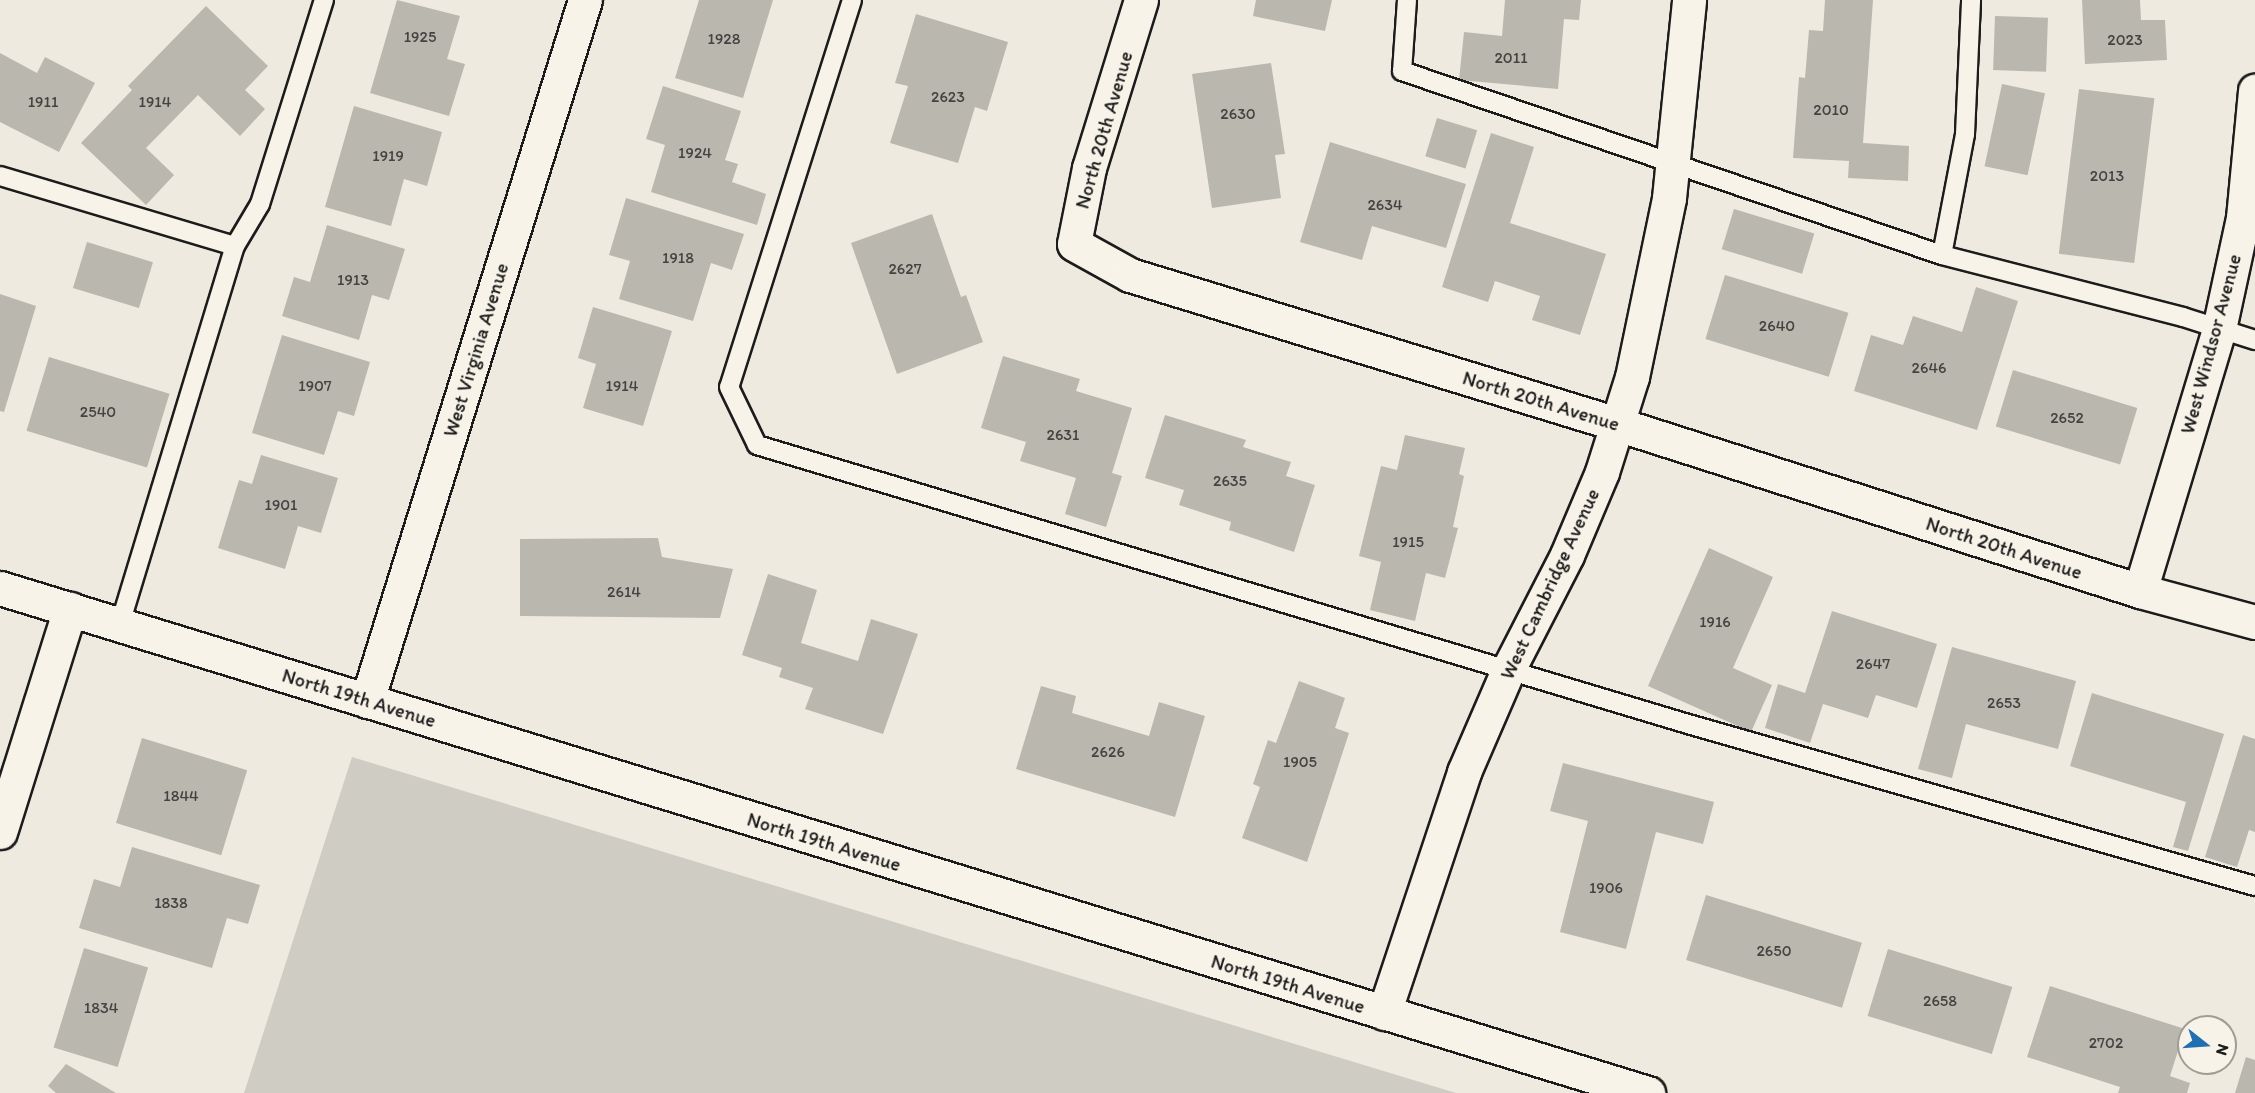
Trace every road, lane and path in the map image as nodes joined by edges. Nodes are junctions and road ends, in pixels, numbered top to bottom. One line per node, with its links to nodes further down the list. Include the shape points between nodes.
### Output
1 (324, 0): 11 (lane, via 260,204)
2 (585, 0): 22 (street, West Virginia Avenue)
3 (852, 0): 21 (lane, via 729,387 757,445)
4 (1142, 0): 15 (street, North 20th Avenue, via 1089,168 1074,244 1130,275)
5 (1407, 0): 9 (lane, via 1402,71)
6 (1689, 0): 9 (street, West Cambridge Avenue)
7 (1971, 0): 12 (lane, via 1965,134)
8 (2255, 91): 13 (street, West Windsor Avenue, via 2243,218)
9 (1673, 166): 12 (lane); 15 (street, West Cambridge Avenue, via 1655,273 1632,377)
10 (0, 176): 11 (lane)
11 (235, 246): 20 (lane)
12 (1942, 255): 13 (lane)
13 (2219, 329): 14 (lane); 17 (street, West Windsor Avenue)
14 (2255, 340)
15 (1617, 424): 17 (street, North 20th Avenue); 21 (street, West Cambridge Avenue, via 1602,472 1567,555)
16 (0, 588): 18 (street, North 19th Avenue)
17 (2140, 591): 19 (street, North 20th Avenue)
18 (70, 609): 20 (street, North 19th Avenue); 23 (street)
19 (2255, 622)
20 (120, 624): 22 (street, North 19th Avenue)
21 (1509, 668): 24 (lane); 25 (street, West Cambridge Avenue, via 1464,772)
22 (367, 701): 25 (street, North 19th Avenue)
23 (0, 831)
24 (2255, 886)
25 (1384, 1013): 26 (street, North 19th Avenue)
26 (1648, 1093)

